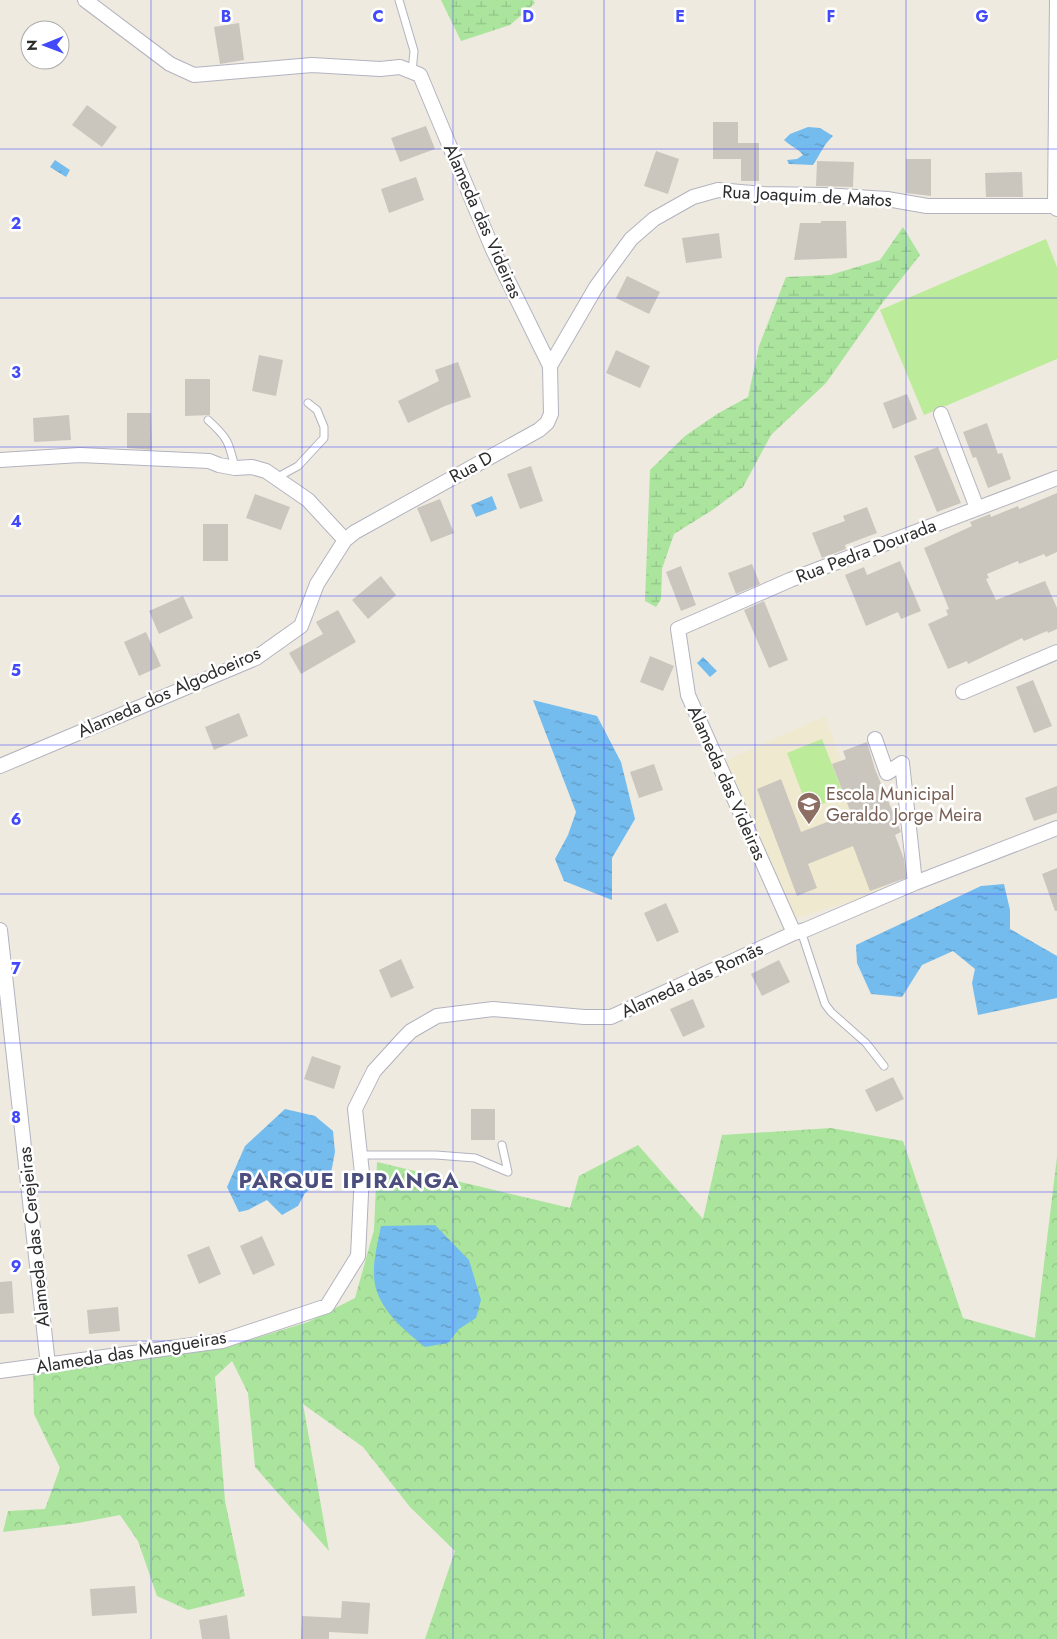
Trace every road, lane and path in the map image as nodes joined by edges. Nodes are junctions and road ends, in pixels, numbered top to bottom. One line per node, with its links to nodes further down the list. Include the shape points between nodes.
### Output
1 (84, 0): 4 (street, via 170,64 194,75 312,65 400,67)
2 (399, 0): 4 (lane, via 414,51)
3 (1057, 0): 5 (street)
4 (416, 73): 6 (street, Alameda das Videiras, via 493,250)
5 (1056, 207): 6 (street, Rua Joaquim de Matos, via 927,206 887,199 718,190 693,197 654,219 631,239 596,287)
6 (550, 366): 15 (street, Rua D, via 551,414 539,430 387,513)
7 (308, 404): 12 (lane, via 317,410 324,427 324,438 298,466)
8 (941, 414): 14 (street)
9 (208, 420): 11 (lane, via 224,434)
10 (0, 460): 11 (street, via 80,455 208,461)
11 (235, 468): 12 (street, via 252,467)
12 (276, 478): 15 (street, via 308,500)
13 (1057, 478): 14 (street, Rua Pedra Dourada)
14 (977, 508): 16 (street, Rua Pedra Dourada, via 790,580)
15 (345, 540): 20 (street, Alameda dos Algodoeiros, via 317,584 301,626 256,658)
16 (678, 629): 24 (street, Alameda das Videiras, via 688,695)
17 (1057, 652): 18 (street)
18 (963, 692)
19 (875, 739): 22 (street, via 887,773 902,763)
20 (0, 766)
21 (1057, 828): 22 (street, Alameda das Romãs)
22 (915, 883): 24 (street, Alameda das Romãs)
23 (0, 930): 29 (street, Alameda das Cerejeiras)
24 (798, 932): 25 (lane, via 830,1012 866,1043); 27 (street, Alameda das Romãs, via 611,1017 493,1009 437,1016 411,1031 374,1071 355,1109)
25 (884, 1066)
26 (502, 1145): 27 (lane, via 508,1172 475,1158)
27 (360, 1155): 28 (street, Alameda das Romãs)
28 (362, 1174): 29 (street, Alameda das Mangueiras, via 358,1256 327,1306 222,1341)
29 (48, 1365): 30 (street, Alameda das Mangueiras)
30 (0, 1371)

